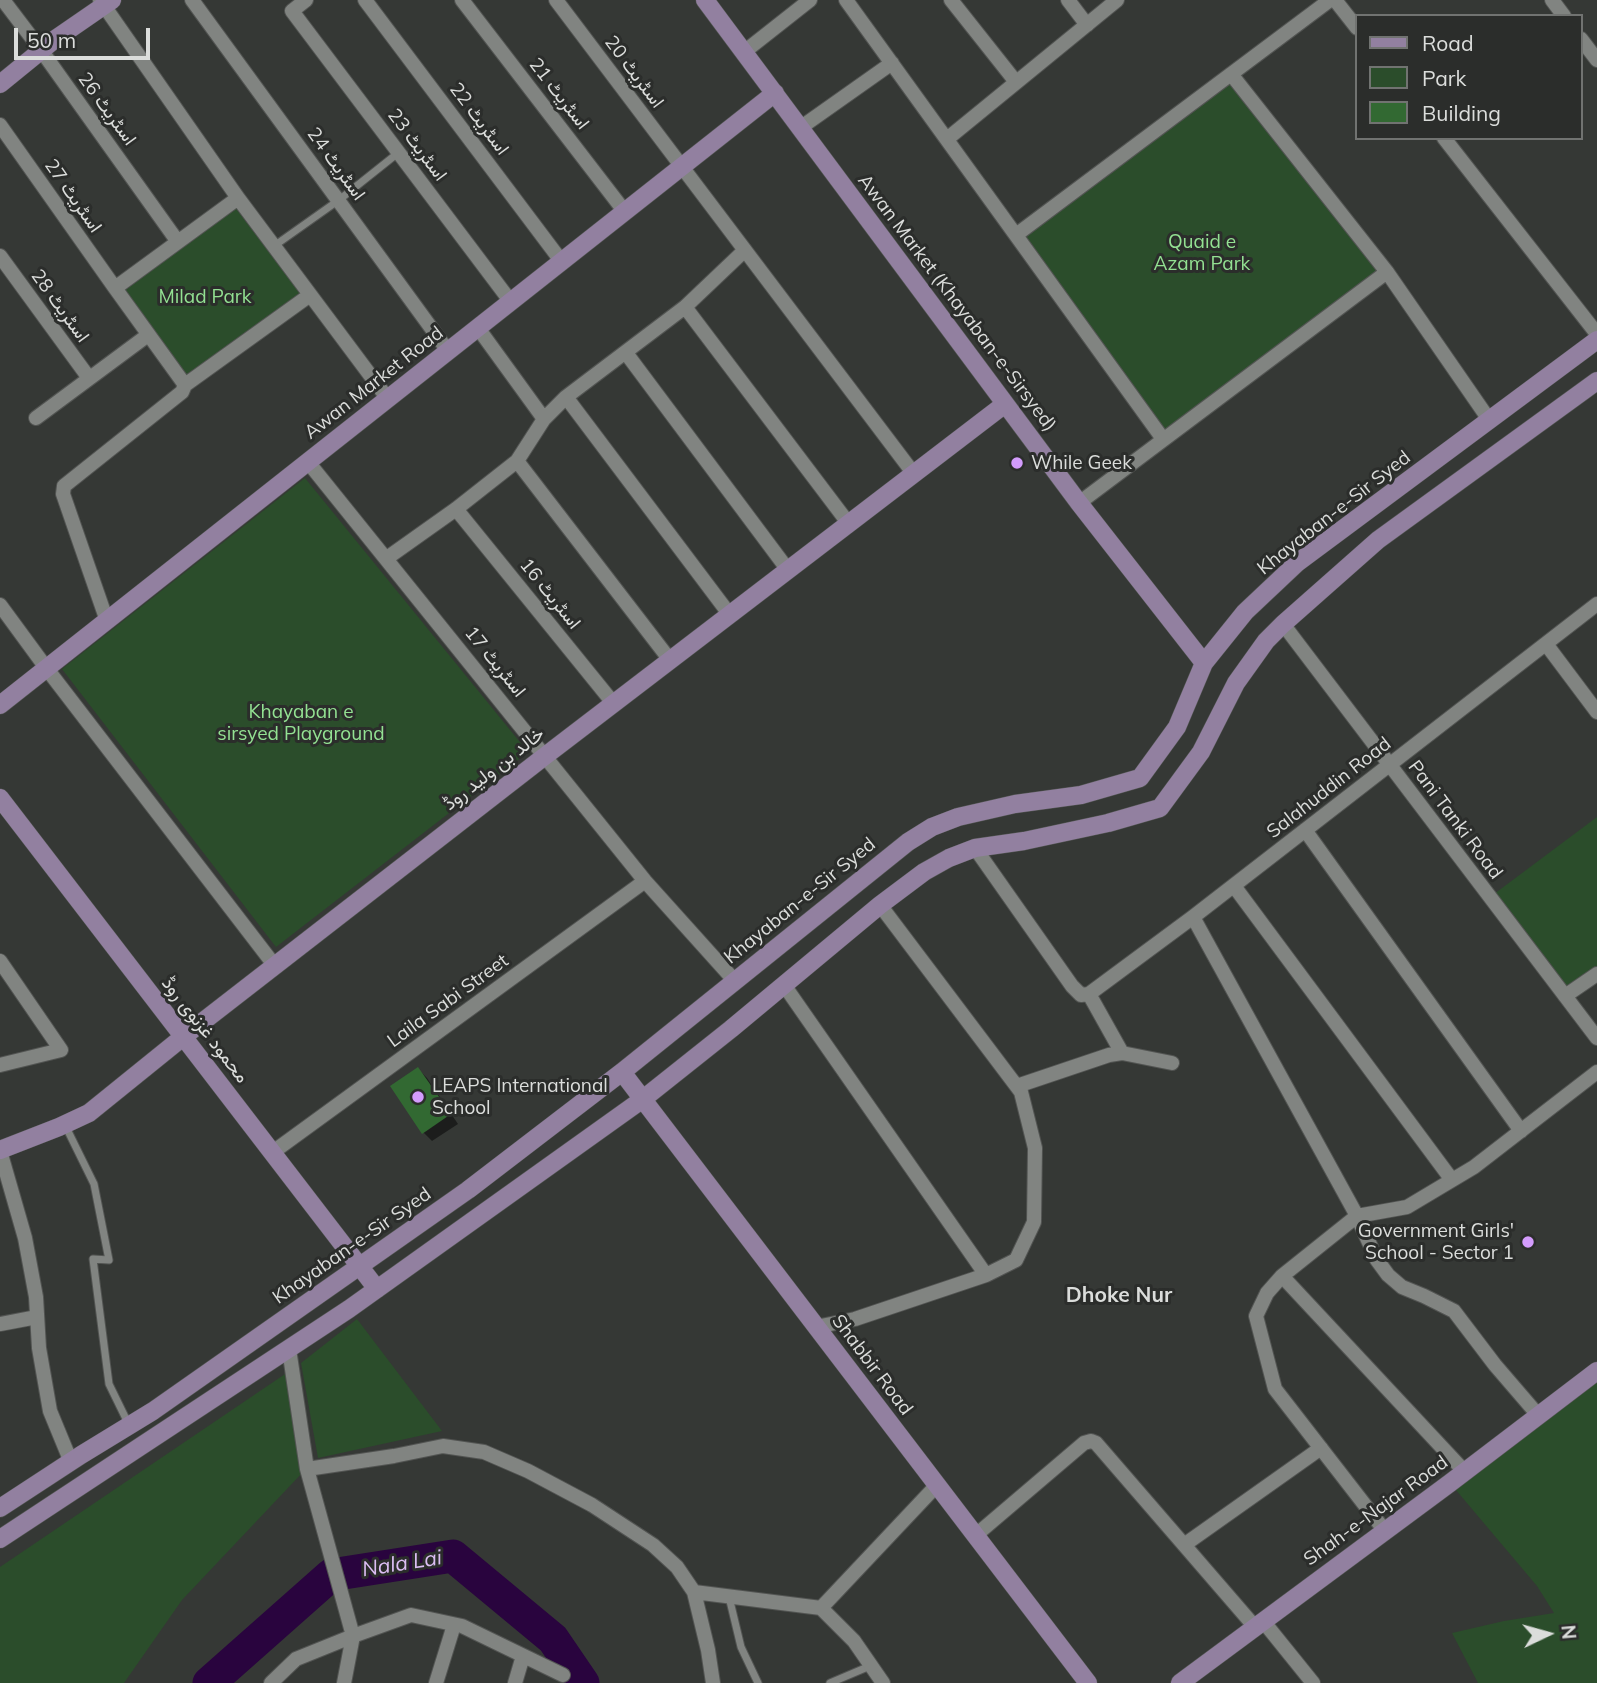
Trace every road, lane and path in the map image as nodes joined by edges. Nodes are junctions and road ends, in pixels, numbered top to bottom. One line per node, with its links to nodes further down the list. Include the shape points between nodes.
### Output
1 (4, 0): 19 (street, اسٹریٹ 26)
2 (192, 0): 34 (street, اسٹریٹ 24)
3 (306, 0): 31 (street, اسٹریٹ 23, via 292,11)
4 (365, 0): 41 (street, اسٹریٹ 22)
5 (462, 0): 35 (street, اسٹریٹ 21)
6 (556, 0): 32 (street, اسٹریٹ 20)
7 (705, 0): 20 (street, Awan Market (Khayaban-e-Sirsyed))
8 (810, 0): 20 (street)
9 (846, 0): 22 (street)
10 (951, 0): 24 (street)
11 (1068, 0): 16 (street)
12 (1117, 0): 16 (street)
13 (1329, 0): 23 (street)
14 (1335, 0): 17 (street)
15 (105, 2): 19 (street); 33 (street)
16 (1087, 25): 24 (street)
17 (1356, 27)
18 (1583, 42): 21 (street)
19 (41, 50): 25 (street); 37 (street, اسٹریٹ 26)
20 (744, 52): 26 (street, Awan Market (Khayaban-e-Sirsyed))
21 (1597, 60)
22 (892, 63): 28 (street); 29 (street)
23 (1231, 74): 36 (street); 42 (street)
24 (1016, 82): 29 (street)
25 (0, 84)
26 (775, 93): 28 (street, Awan Market (Khayaban-e-Sirsyed)); 32 (street, Awan Market Road)
27 (0, 125): 43 (street, اسٹریٹ 27)
28 (800, 128): 58 (street, Awan Market (Khayaban-e-Sirsyed))
29 (947, 139): 36 (street)
30 (1446, 140): 48 (street)
31 (398, 153): 34 (lane); 45 (street, اسٹریٹ 23)
32 (682, 167): 35 (street, Awan Market Road); 39 (street, اسٹریٹ 20)
33 (238, 198): 37 (street); 38 (street)
34 (339, 200): 38 (lane); 51 (street, اسٹریٹ 24)
35 (625, 212): 41 (street, Awan Market Road)
36 (1016, 235): 62 (street)
37 (178, 242): 43 (street)
38 (274, 246): 44 (street)
39 (745, 250): 46 (street); 65 (street, اسٹریٹ 20)
40 (0, 256): 53 (street, اسٹریٹ 28)
41 (562, 262): 45 (street, Awan Market Road)
42 (1387, 272): 61 (street); 62 (street)
43 (114, 288): 49 (street, اسٹریٹ 27)
44 (310, 295): 55 (street); 57 (street)
45 (511, 302): 47 (street, Awan Market Road)
46 (685, 307): 52 (street); 68 (street)
47 (478, 328): 51 (street, Awan Market Road); 60 (street)
48 (1597, 334)
49 (148, 335): 53 (street); 55 (street, اسٹریٹ 27)
50 (1597, 340): 61 (street, Khayaban-e-Sir Syed)
51 (449, 351): 57 (street, Awan Market Road)
52 (626, 353): 56 (street); 70 (street)
53 (89, 378): 59 (street)
54 (1597, 381): 75 (street, via 1378,540)
55 (185, 385): 74 (street, via 64,486)
56 (566, 397): 60 (street); 73 (street)
57 (388, 399): 64 (street, Awan Market Road)
58 (1005, 404): 65 (street, خالد بن ولید روڈ); 66 (street, Awan Market (Khayaban-e-Sirsyed))
59 (36, 418)
60 (544, 419): 63 (street)
61 (1490, 421): 78 (street, Khayaban-e-Sir Syed, via 1297,564 1245,612)
62 (1163, 439): 66 (street)
63 (517, 461): 67 (street); 77 (street)
64 (308, 462): 69 (street, اسٹریٹ 17); 74 (street, Awan Market Road)
65 (915, 474): 68 (street, خالد بن ولید روڈ)
66 (1079, 503): 78 (street, Awan Market (Khayaban-e-Sirsyed))
67 (456, 509): 69 (street); 80 (street, اسٹریٹ 16)
68 (849, 524): 70 (street, خالد بن ولید روڈ)
69 (387, 558): 83 (street, اسٹریٹ 17)
70 (788, 570): 73 (street, خالد بن ولید روڈ)
71 (1597, 604): 76 (street, Salahuddin Road)
72 (0, 605): 79 (street)
73 (730, 615): 77 (street, خالد بن ولید روڈ)
74 (107, 621): 79 (street, Awan Market Road)
75 (1283, 624): 84 (street, Pani Tanki Road); 87 (street, via 1236,683 1201,752 1160,808 1108,823)
76 (1546, 644): 82 (street); 84 (street, Salahuddin Road)
77 (670, 660): 80 (street, خالد بن ولید روڈ)
78 (1204, 663): 95 (street, Khayaban-e-Sir Syed, via 1177,727 1140,778 1090,793 958,817 932,827)
79 (47, 668): 81 (street, Awan Market Road); 93 (street)
80 (614, 704): 83 (street, خالد بن ولید روڈ)
81 (0, 705)
82 (1597, 712)
83 (545, 756): 88 (street, اسٹریٹ 17); 93 (street, خالد بن ولید روڈ)
84 (1389, 765): 86 (street, Salahuddin Road); 98 (street, Pani Tanki Road)
85 (2, 803): 99 (street, محمود غزنوی روڈ)
86 (1305, 830): 89 (street, Salahuddin Road); 109 (street)
87 (975, 848): 90 (street, via 923,872); 97 (street)
88 (645, 881): 95 (street, اسٹریٹ 17); 111 (street, Laila Sabi Street)
89 (1234, 886): 91 (street, Salahuddin Road); 112 (street)
90 (880, 905): 96 (street); 106 (street)
91 (1193, 917): 97 (street, Salahuddin Road); 113 (street)
92 (0, 961): 103 (street, via 61,1050)
93 (275, 966): 99 (street, خالد بن ولید روڈ)
94 (1597, 974): 98 (street)
95 (734, 980): 104 (street, Khayaban-e-Sir Syed)
96 (784, 985): 107 (street); 115 (street)
97 (1085, 995): 101 (street)
98 (1566, 996): 100 (street, Pani Tanki Road)
99 (183, 1037): 108 (street, خالد بن ولید روڈ, via 89,1113); 111 (street, محمود غزنوی روڈ)
100 (1597, 1038)
101 (1122, 1053): 102 (street); 106 (street)
102 (1172, 1063)
103 (0, 1065)
104 (622, 1072): 107 (street, Shabbir Road); 114 (street, Khayaban-e-Sir Syed, via 468,1191)
105 (1597, 1072): 109 (street)
106 (1017, 1086): 115 (street, via 1035,1148 1034,1222 1016,1260)
107 (643, 1099): 117 (street); 120 (street, Shabbir Road)
108 (65, 1124): 110 (street, خالد بن ولید روڈ); 124 (lane, via 94,1184 109,1260 93,1259 109,1384)
109 (1521, 1131): 112 (street)
110 (0, 1151): 118 (street, via 25,1238)
111 (273, 1152): 114 (street, محمود غزنوی روڈ)
112 (1452, 1180): 113 (street, via 1407,1207)
113 (1357, 1216): 116 (street); 123 (street, via 1388,1275 1402,1287 1454,1311)
114 (360, 1266): 117 (street, محمود غزنوی روڈ); 124 (street, Khayaban-e-Sir Syed)
115 (986, 1275): 120 (street, via 855,1319)
116 (1282, 1276): 125 (street, via 1256,1316 1275,1389); 127 (street)
117 (377, 1289): 121 (street)
118 (37, 1317): 119 (street); 126 (street, via 50,1411)
119 (0, 1324)
120 (816, 1326): 129 (street, Shabbir Road)
121 (289, 1349): 128 (street); 133 (street)
122 (1596, 1375): 123 (street, Shah-e-Najar Road)
123 (1538, 1415): 127 (street, Shah-e-Najar Road)
124 (129, 1426): 126 (street, Khayaban-e-Sir Syed)
125 (1321, 1448): 131 (street); 134 (street)
126 (71, 1462): 130 (street, Khayaban-e-Sir Syed)
127 (1465, 1472): 131 (street, Shah-e-Najar Road)
128 (309, 1474): 135 (street, via 443,1446 484,1452 592,1505 653,1545 677,1567); 140 (street)
129 (937, 1485): 132 (street, Shabbir Road); 137 (street)
130 (0, 1508)
131 (1385, 1531): 138 (street, Shah-e-Najar Road)
132 (975, 1535): 134 (street, via 1090,1441); 152 (street, Shabbir Road)
133 (0, 1539)
134 (1184, 1545): 138 (street)
135 (694, 1592): 136 (street); 148 (street)
136 (729, 1596): 137 (street); 149 (lane, via 741,1647)
137 (821, 1608): 142 (street)
138 (1259, 1624): 153 (street, Shah-e-Najar Road); 154 (street)
139 (454, 1625): 140 (street, via 411,1615); 141 (street); 146 (street)
140 (353, 1636): 144 (street, via 296,1659); 145 (street)
141 (523, 1656): 143 (street); 147 (street)
142 (870, 1666): 150 (lane); 151 (street)
143 (563, 1675)
144 (271, 1683)
145 (344, 1683)
146 (436, 1683)
147 (515, 1683)
148 (713, 1683)
149 (758, 1683)
150 (830, 1683)
151 (883, 1683)
152 (1088, 1683)
153 (1180, 1683)
154 (1313, 1683)

